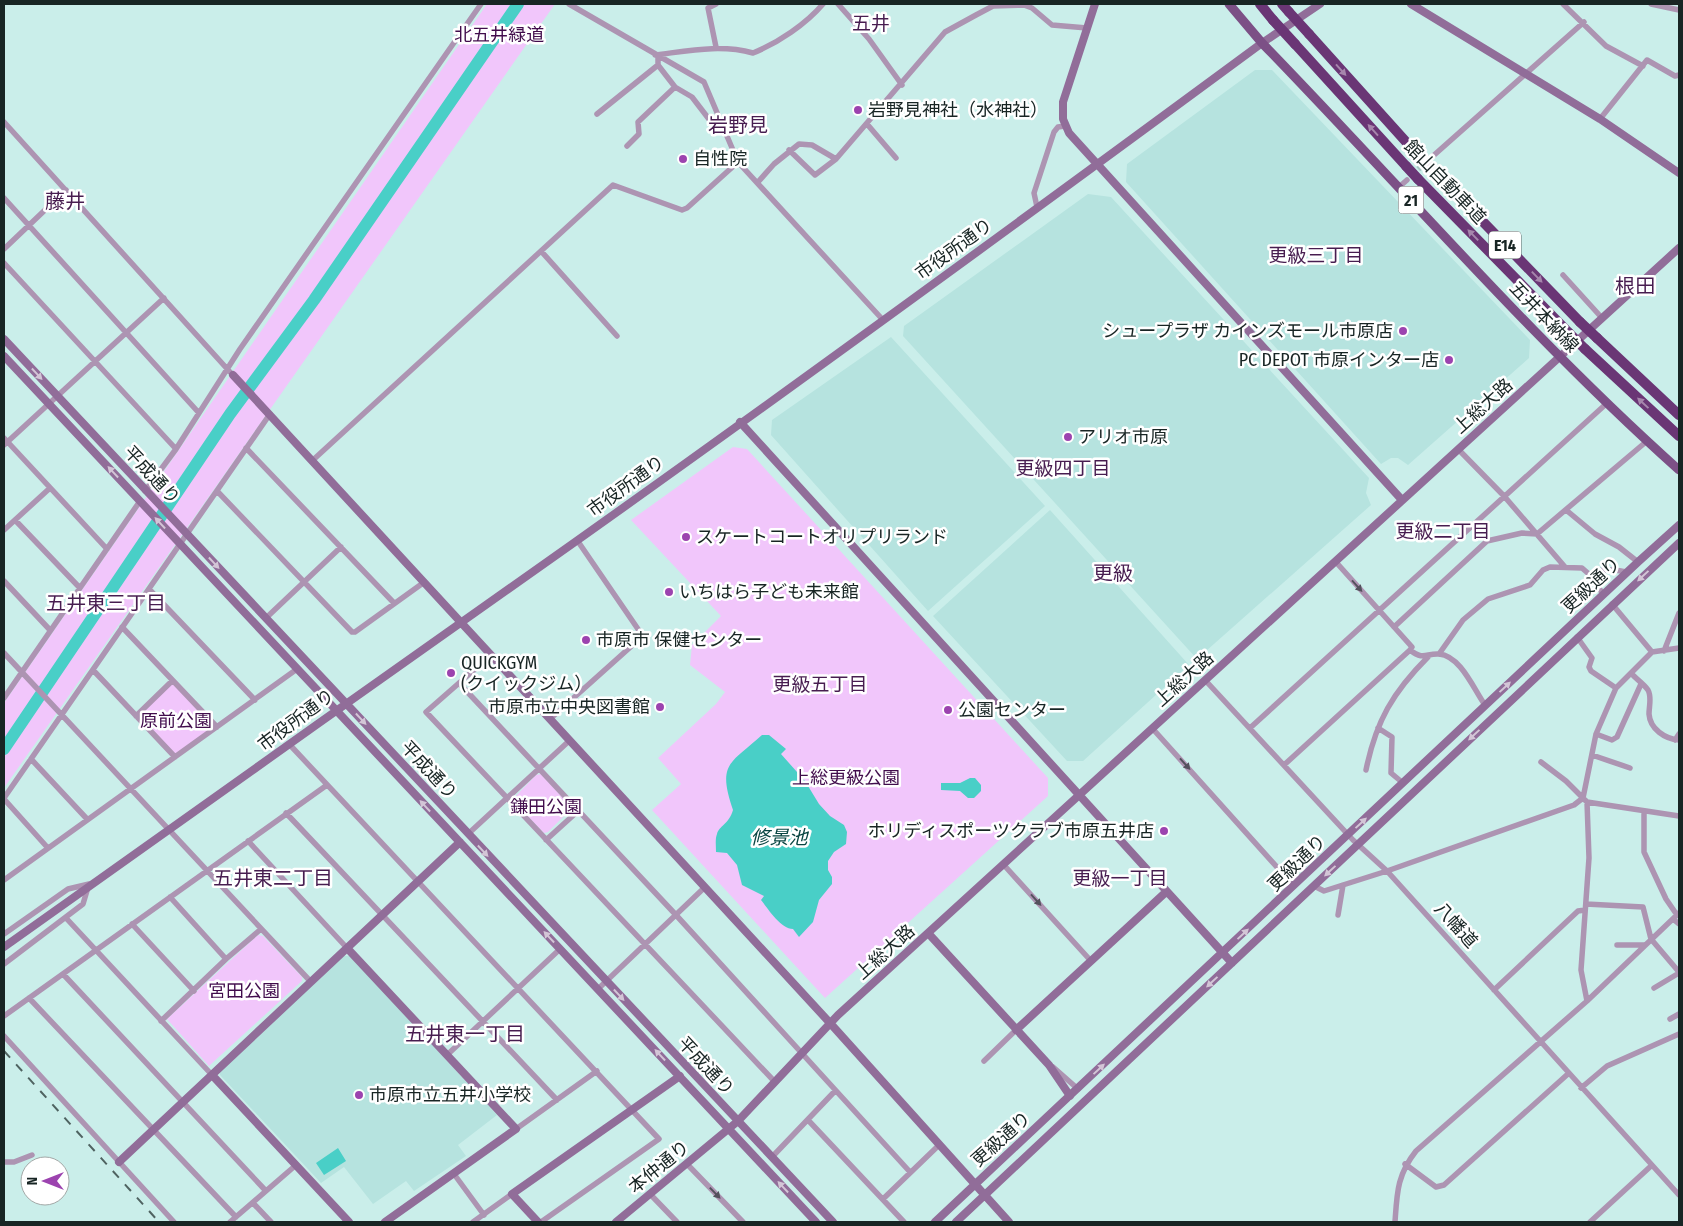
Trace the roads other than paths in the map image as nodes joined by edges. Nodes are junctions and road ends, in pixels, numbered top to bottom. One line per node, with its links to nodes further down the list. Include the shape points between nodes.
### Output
1 (481, 4): 61 (street, via 240,349)
2 (568, 4): 19 (street)
3 (716, 4): 18 (street, via 708,8)
4 (823, 4): 18 (street, via 795,28 759,50)
5 (838, 4): 24 (street)
6 (1095, 4): 16 (street)
7 (1228, 4): 17 (main road, 五井本納線 / 21)
8 (1260, 4): 69 (highway, 館山自動車道 / E14, one-way to 8, bridge, via 1568,333 1418,179)
9 (1320, 4): 17 (street, 市役所通り)
10 (1411, 4): 22 (street)
11 (1563, 4): 15 (street)
12 (1651, 4): 14 (street)
13 (1286, 8): 37 (highway, 館山自動車道 / E14, one-way to 37, bridge, via 1417,154)
14 (1679, 10)
15 (1584, 22): 21 (street, via 1606,46); 22 (street)
16 (1087, 28): 24 (street, via 1052,25 1024,5 993,6 945,32); 30 (street, via 1063,102)
17 (1262, 43): 38 (street, 市役所通り); 42 (main road, 五井本納線 / 21)
18 (716, 48): 19 (street)
19 (656, 56): 20 (street); 31 (street, via 704,82)
20 (658, 65): 25 (street); 26 (street)
21 (1643, 66): 23 (street, via 1647,60 1674,76); 27 (street)
22 (1524, 74): 27 (street); 37 (street)
23 (1679, 75)
24 (902, 84): 29 (street)
25 (675, 87): 31 (street, via 692,97 715,127); 32 (street, via 638,122 639,134)
26 (597, 114)
27 (1600, 119): 39 (street)
28 (4, 122): 43 (street)
29 (867, 124): 34 (street); 35 (street)
30 (1065, 126): 38 (street); 45 (street, via 1054,132 1034,193)
31 (725, 133): 36 (street)
32 (627, 146)
33 (789, 150): 35 (street, via 806,143); 35 (street, via 815,175); 41 (street)
34 (896, 158)
35 (836, 159)
36 (738, 162): 41 (street); 49 (street, via 682,210 613,185)
37 (1431, 162): 67 (highway, 館山自動車道 / E14, one-way to 67, bridge, via 1580,322)
38 (1097, 165): 45 (street, 市役所通り); 81 (street)
39 (1679, 173)
40 (1407, 180): 42 (street)
41 (758, 182): 54 (street)
42 (1399, 187): 59 (main road, 五井本納線 / 21)
43 (66, 190): 46 (street); 52 (street)
44 (4, 198): 46 (street)
45 (1037, 207): 54 (street, 市役所通り)
46 (29, 225): 48 (street); 55 (street)
47 (1679, 248): 53 (street, 上総大路)
48 (4, 249)
49 (541, 251): 56 (street); 75 (street)
50 (4, 263): 60 (street)
51 (1563, 275): 53 (street)
52 (164, 298): 55 (street); 61 (street)
53 (1602, 318): 59 (street, 上総大路)
54 (883, 320): 68 (street, 市役所通り)
55 (126, 332): 60 (street); 65 (street)
56 (617, 336)
57 (4, 339): 62 (street, 平成通り, one-way to 62)
58 (4, 356): 64 (street, 平成通り)
59 (1559, 357): 63 (main road, 五井本納線 / 21); 73 (street, 上総大路)
60 (95, 362): 62 (street); 74 (street)
61 (230, 372): 65 (street); 66 (street)
62 (58, 397): 64 (street); 78 (street, 平成通り)
63 (1606, 404): 71 (main road, 五井本納線 / 21); 80 (street)
64 (49, 405): 70 (street); 82 (street, 平成通り, one-way to 64)
65 (199, 413): 74 (street)
66 (270, 414): 72 (street); 75 (street)
67 (1679, 415)
68 (740, 422): 89 (street, 市役所通り); 160 (street)
69 (1679, 436)
70 (5, 441): 77 (street)
71 (1647, 441): 76 (main road, 五井本納線 / 21); 83 (street)
72 (246, 448): 79 (street); 92 (street)
73 (1458, 449): 80 (street); 81 (street, 上総大路)
74 (176, 450): 78 (street)
75 (313, 460): 101 (street)
76 (1679, 470)
77 (50, 488): 84 (street); 93 (street)
78 (145, 491): 88 (street, 平成通り)
79 (217, 491): 88 (street); 100 (street)
80 (1504, 496): 87 (street); 107 (street)
81 (1402, 500): 94 (street, 上総大路)
82 (140, 501): 91 (street, 平成通り, one-way to 82); 93 (street)
83 (1566, 510): 87 (street); 95 (street)
84 (15, 520): 86 (street); 102 (street)
85 (1679, 526): 95 (street, 更級通り)
86 (4, 530)
87 (1537, 534): 96 (street); 112 (street, via 1522,533 1487,541)
88 (188, 535): 91 (street); 109 (street, 平成通り, one-way to 109)
89 (577, 540): 110 (street, 市役所通り); 139 (street, via 640,632 636,642)
90 (1679, 543): 106 (street, 更級通り, one-way to 106)
91 (180, 545): 103 (street); 123 (street, 平成通り)
92 (340, 547): 100 (street); 105 (street)
93 (106, 549): 102 (street)
94 (1335, 561): 107 (street, one-way to 107); 127 (street, 上総大路)
95 (1638, 562): 97 (street, 更級通り)
96 (1566, 567): 98 (street, via 1582,568); 120 (street, via 1550,567 1530,585 1488,599 1463,620)
97 (1627, 572): 98 (street, via 1612,569 1595,571); 104 (street, 更級通り)
98 (1590, 575): 104 (street)
99 (4, 581): 113 (street)
100 (304, 582): 105 (street, via 352,632); 109 (street)
101 (423, 583): 105 (street); 110 (street)
102 (79, 588): 113 (street)
103 (149, 589): 111 (street); 133 (street)
104 (1604, 594): 135 (street, 更級通り, one-way to 104)
105 (394, 603)
106 (1612, 604): 114 (street, 更級通り); 118 (street)
107 (1379, 610): 112 (street); 142 (street)
108 (1679, 613): 117 (street)
109 (266, 618): 134 (street, 平成通り)
110 (460, 622): 121 (street); 134 (street, 市役所通り)
111 (122, 627): 124 (street); 128 (street)
112 (1394, 627): 116 (street, via 1412,647)
113 (50, 630): 126 (street)
114 (1577, 637): 131 (street, via 1592,658 1589,667 1592,671); 175 (street, 更級通り, one-way to 175)
115 (1679, 648): 117 (street)
116 (1410, 650): 122 (street, via 1418,656); 153 (street)
117 (1664, 651): 118 (street)
118 (1652, 652): 125 (street)
119 (4, 653): 126 (street)
120 (1439, 654): 122 (street); 135 (street, via 1454,661)
121 (491, 655): 129 (street); 139 (street)
122 (1428, 657): 143 (street, via 1400,688)
123 (297, 669): 133 (street); 136 (street, 平成通り)
124 (93, 670): 137 (street); 138 (street)
125 (1631, 673): 130 (street); 131 (street)
126 (24, 674): 132 (street); 137 (street)
127 (1205, 680): 141 (street, 上総大路); 142 (street, 八幡道)
128 (172, 681): 138 (street); 140 (street)
129 (458, 683): 154 (street); 162 (street, via 426,712)
130 (1641, 684): 144 (street, via 1617,737 1612,740); 146 (street, via 1648,689 1650,696 1649,716 1653,726 1664,737)
131 (1616, 688): 144 (street)
132 (4, 698)
133 (255, 700): 140 (street)
134 (345, 702): 136 (street, 市役所通り); 170 (street, 平成通り, one-way to 170)
135 (1485, 705): 157 (street, 更級通り)
136 (335, 710): 148 (street, 市役所通り); 174 (street, 平成通り, one-way to 136)
137 (59, 713): 151 (street); 159 (street)
138 (136, 716): 150 (street)
139 (550, 719): 147 (street)
140 (217, 727): 150 (street)
141 (1152, 728): 160 (street, 上総大路); 184 (street, one-way to 184)
142 (1250, 728): 153 (street, 八幡道)
143 (1378, 728): 156 (street); 157 (street, via 1392,737 1391,773)
144 (1596, 734): 149 (street)
145 (1679, 734): 146 (street)
146 (1677, 740)
147 (569, 741): 154 (street); 186 (street)
148 (290, 745): 158 (street); 169 (street, 市役所通り)
149 (1592, 754): 155 (street); 163 (street)
150 (175, 756): 159 (street)
151 (31, 759): 161 (street); 168 (street)
152 (1541, 762): 163 (street)
153 (1284, 765): 171 (street, 八幡道)
154 (539, 768): 162 (street); 164 (street)
155 (1630, 768)
156 (1366, 770)
157 (1403, 783): 171 (street, 更級通り, one-way to 157)
158 (327, 785): 166 (street); 181 (street)
159 (130, 788): 168 (street); 169 (street)
160 (1079, 795): 177 (street, 上総大路); 187 (street)
161 (4, 798): 176 (street)
162 (507, 798): 170 (street); 172 (street)
163 (1585, 800): 165 (street); 179 (street); 189 (street, via 1589,858)
164 (578, 811): 172 (street); 191 (street)
165 (1644, 811): 167 (street); 193 (street, via 1644,852)
166 (286, 813): 173 (street); 190 (street)
167 (1679, 816)
168 (88, 819): 176 (street)
169 (169, 829): 178 (street); 182 (street, 市役所通り)
170 (468, 834): 215 (street, 平成通り, one-way to 215)
171 (1348, 834): 175 (street, 八幡道); 184 (street, 更級通り)
172 (546, 840): 201 (street)
173 (248, 841): 178 (street); 205 (street)
174 (460, 842): 181 (street); 206 (street, 平成通り, one-way to 174)
175 (1358, 845): 179 (street, 八幡道); 185 (street, 更級通り, one-way to 185)
176 (47, 847): 180 (street)
177 (1003, 864): 198 (street, 上総大路); 210 (street, one-way to 210)
178 (207, 870): 188 (street); 197 (street)
179 (1387, 871): 183 (street); 220 (street, 八幡道)
180 (4, 880)
181 (418, 881): 190 (street); 217 (street)
182 (89, 884): 194 (street, via 83,904); 199 (street, via 68,889); 204 (street, 市役所通り)
183 (1343, 885): 185 (street, via 1324,891); 192 (street)
184 (1294, 886): 208 (street, 更級通り, one-way to 184)
185 (1314, 886): 211 (street, 更級通り)
186 (704, 888): 191 (street); 229 (street)
187 (1166, 892): 208 (street); 210 (street)
188 (170, 897): 195 (street); 209 (street)
189 (1585, 907): 200 (street, via 1643,906); 220 (street); 223 (street, via 1581,970)
190 (383, 915): 205 (street); 228 (street)
191 (676, 915): 201 (street); 234 (street)
192 (1338, 915)
193 (1676, 916): 196 (street); 200 (street)
194 (66, 918): 207 (street); 212 (street)
195 (132, 924): 207 (street); 221 (street)
196 (1679, 924)
197 (261, 928): 209 (street); 216 (street)
198 (928, 933): 229 (street, 上総大路); 230 (street)
199 (4, 934)
200 (1651, 939): 203 (street); 213 (street)
201 (645, 944): 215 (street); 242 (street)
202 (1617, 945): 203 (street)
203 (1644, 945): 223 (street)
204 (4, 947)
205 (346, 948): 216 (street); 235 (street)
206 (560, 949): 217 (street); 219 (street, 平成通り)
207 (95, 951): 214 (street); 227 (street)
208 (1223, 953): 211 (street); 244 (street, 更級通り, one-way to 208)
209 (226, 959): 221 (street)
210 (1091, 961): 230 (street)
211 (1232, 963): 271 (street, 更級通り, one-way to 271)
212 (4, 964)
213 (1679, 973): 218 (street)
214 (63, 974): 222 (street); 248 (street)
215 (606, 981): 219 (street); 251 (street, 平成通り, one-way to 251)
216 (311, 982): 240 (street)
217 (519, 988): 228 (street); 238 (street)
218 (1654, 988)
219 (598, 989): 241 (street, 平成通り, one-way to 219)
220 (1494, 990): 233 (street, 八幡道)
221 (194, 991): 227 (street)
222 (29, 998): 225 (street); 254 (street)
223 (1586, 1000): 233 (street)
224 (1679, 1014): 226 (street)
225 (4, 1016)
226 (1670, 1019)
227 (161, 1022): 240 (street)
228 (483, 1022): 235 (street); 247 (street)
229 (830, 1023): 234 (street, 上総大路); 255 (street)
230 (1016, 1030): 236 (street); 237 (street)
231 (1679, 1034): 243 (street, via 1607,1066)
232 (4, 1036): 259 (street)
233 (1540, 1040): 239 (street, 八幡道); 261 (street)
234 (802, 1053): 242 (street, 上総大路); 245 (street)
235 (447, 1055): 252 (street)
236 (984, 1061)
237 (1049, 1065): 244 (street); 246 (street)
238 (597, 1071): 247 (street); 249 (street)
239 (1569, 1074): 243 (street, 八幡道); 261 (street, via 1444,1185 1436,1187)
240 (212, 1076): 248 (street); 262 (street)
241 (680, 1076): 249 (street); 253 (street, 平成通り)
242 (774, 1081): 251 (street, 本仲通り)
243 (1581, 1088): 263 (street, 八幡道)
244 (1078, 1089): 246 (street, 更級通り)
245 (835, 1091): 250 (street); 264 (street)
246 (1070, 1096): 266 (street, 更級通り)
247 (557, 1100): 252 (street)
248 (183, 1102): 254 (street); 267 (street)
249 (632, 1109): 268 (street); 282 (street, via 659,1139)
250 (808, 1120): 257 (street); 272 (street)
251 (738, 1121): 253 (street, 本仲通り); 257 (street, 平成通り)
252 (516, 1129): 265 (street)
253 (728, 1129): 260 (street, 本仲通り); 286 (street, 平成通り, one-way to 253)
254 (153, 1130): 259 (street); 275 (street)
255 (938, 1146): 264 (street); 266 (street)
256 (32, 1155): 258 (street)
257 (772, 1157): 287 (street, 平成通り)
258 (4, 1162)
259 (119, 1162): 276 (street)
260 (687, 1164): 269 (street, 本仲通り); 285 (street, one-way to 285)
261 (1405, 1164): 292 (street, via 1400,1177)
262 (296, 1165): 267 (street); 279 (street)
263 (1652, 1166): 270 (street, 八幡道); 293 (street)
264 (910, 1172): 272 (street)
265 (454, 1174): 274 (street); 280 (street)
266 (974, 1184): 271 (street); 289 (street, 更級通り)
267 (266, 1191): 273 (street)
268 (512, 1194): 274 (street); 282 (street)
269 (650, 1194): 283 (street, 本仲通り); 284 (street)
270 (1679, 1195)
271 (985, 1196): 290 (street, 更級通り); 291 (street)
272 (883, 1199): 288 (street)
273 (253, 1202): 275 (street); 278 (street)
274 (484, 1215): 281 (street)
275 (236, 1217): 277 (street)
276 (174, 1222)
277 (230, 1222)
278 (271, 1222)
279 (349, 1222)
280 (385, 1222)
281 (473, 1222)
282 (539, 1222)
283 (616, 1222)
284 (677, 1222)
285 (741, 1222)
286 (816, 1222)
287 (833, 1222)
288 (904, 1222)
289 (935, 1222)
290 (956, 1222)
291 (1008, 1222)
292 (1395, 1222)
293 (1590, 1222)

